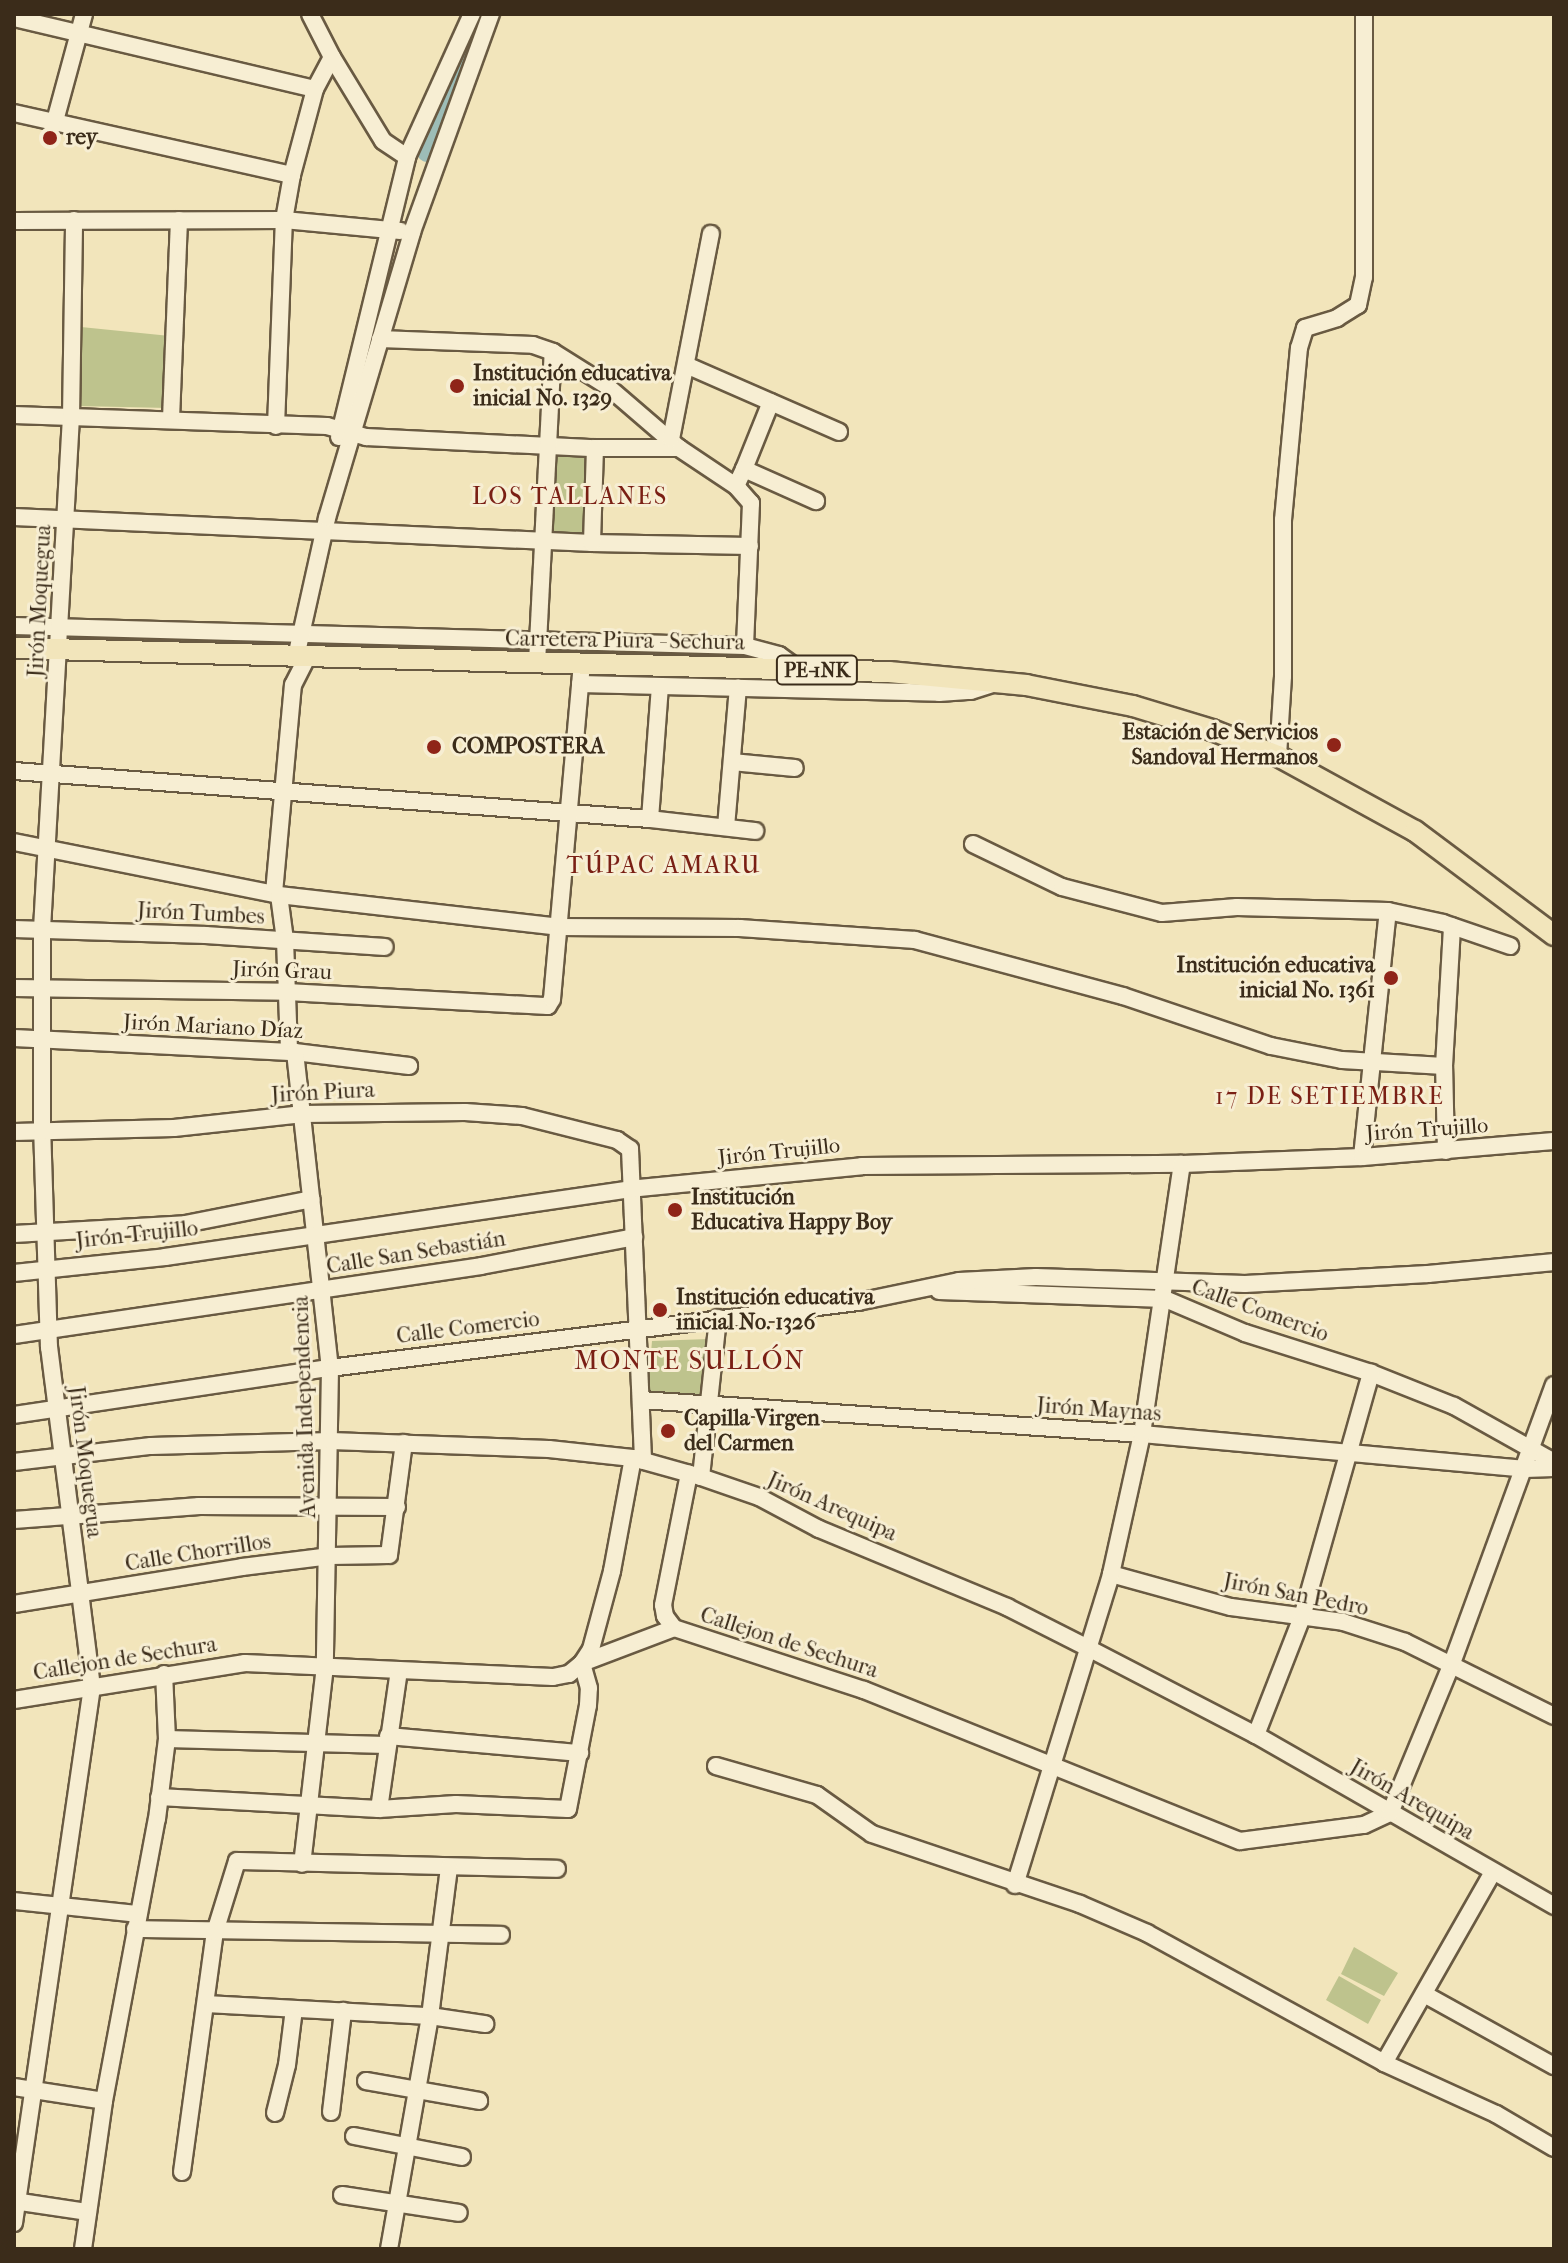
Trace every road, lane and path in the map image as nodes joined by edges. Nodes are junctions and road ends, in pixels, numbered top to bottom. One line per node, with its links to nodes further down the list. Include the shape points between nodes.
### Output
1 (84, 14): 7 (street)
2 (310, 14): 8 (street)
3 (472, 14): 12 (street)
4 (491, 14): 18 (street)
5 (1364, 14): 56 (street, via 1364,277 1358,305 1305,328 1299,348 1283,520)
6 (14, 18): 7 (street)
7 (79, 33): 9 (street); 11 (street)
8 (332, 57): 9 (street); 12 (street, via 383,141)
9 (315, 89): 13 (street)
10 (14, 113): 11 (street)
11 (55, 121): 13 (street)
12 (407, 157): 18 (street)
13 (292, 175): 16 (street)
14 (74, 220): 15 (street); 17 (street); 25 (street, Jirón Moquegua)
15 (179, 220): 16 (street); 26 (street)
16 (284, 220): 18 (street); 27 (street)
17 (14, 221)
18 (401, 231): 20 (street); 28 (street)
19 (711, 234): 22 (street)
20 (380, 339): 21 (street, via 533,345); 28 (street)
21 (553, 352): 30 (street); 31 (street, via 607,386)
22 (686, 365): 23 (street); 31 (street)
23 (771, 402): 29 (street); 33 (street)
24 (14, 415): 25 (street)
25 (71, 417): 26 (street); 37 (street, Jirón Moquegua)
26 (171, 419): 27 (street)
27 (276, 426): 28 (street, via 327,426)
28 (346, 432): 30 (street); 38 (street)
29 (839, 432)
30 (548, 443): 32 (street); 39 (street)
31 (675, 443): 32 (street); 34 (street)
32 (595, 448): 40 (street)
33 (744, 469): 34 (street); 35 (street)
34 (736, 486): 41 (street, via 751,503)
35 (816, 501)
36 (14, 517): 37 (street)
37 (66, 518): 38 (street); 43 (street, Jirón Moquegua)
38 (325, 524): 39 (street); 44 (street)
39 (543, 540): 40 (street); 45 (street)
40 (592, 543): 41 (street)
41 (750, 546): 46 (street)
42 (14, 626): 43 (street)
43 (62, 627): 44 (street); 48 (street, Jirón Moquegua)
44 (299, 633): 45 (street); 49 (street)
45 (541, 640): 46 (street); 50 (street)
46 (745, 646): 51 (street, via 779,655)
47 (14, 648): 48 (main road, Carretera Piura - Sechura / PE-1NK)
48 (60, 650): 49 (main road, Carretera Piura - Sechura / PE-1NK); 60 (street, Jirón Moquegua)
49 (295, 657): 50 (main road, Carretera Piura - Sechura / PE-1NK); 61 (street, Avenida Independencia)
50 (537, 663): 52 (main road, Carretera Piura - Sechura / PE-1NK)
51 (800, 670): 52 (main road, Carretera Piura - Sechura / PE-1NK); 53 (main road, Carretera Piura - Sechura / PE-1NK)
52 (581, 674): 54 (street); 62 (street)
53 (1004, 681): 55 (street, via 939,693); 56 (main road, Carretera Piura - Sechura / PE-1NK, via 1133,706)
54 (660, 687): 55 (street); 63 (street)
55 (738, 688): 57 (street)
56 (1278, 756): 75 (main road, Carretera Piura - Sechura / PE-1NK, via 1415,831)
57 (732, 762): 58 (street); 64 (street)
58 (795, 768)
59 (14, 771): 60 (street)
60 (50, 774): 61 (street); 68 (street, Jirón Moquegua)
61 (282, 794): 62 (street); 69 (street, Avenida Independencia)
62 (568, 812): 63 (street); 72 (street)
63 (650, 819): 64 (street)
64 (726, 827): 65 (street)
65 (755, 831)
66 (14, 842): 68 (street)
67 (973, 844): 70 (street, via 1062,887 1162,913 1219,907)
68 (46, 847): 69 (street); 74 (street, Jirón Moquegua)
69 (276, 894): 72 (street); 76 (street, Avenida Independencia)
70 (1388, 911): 71 (street); 85 (street)
71 (1452, 926): 77 (street); 87 (street)
72 (558, 927): 81 (street, Jirón Grau, via 548,1006); 85 (street, via 740,928 915,940 1123,996 1271,1046)
73 (14, 929): 74 (street, Jirón Tumbes)
74 (42, 929): 76 (street, Jirón Tumbes); 79 (street, Jirón Moquegua)
75 (1554, 935)
76 (285, 940): 78 (street, Jirón Tumbes); 81 (street, Avenida Independencia)
77 (1510, 946)
78 (385, 947)
79 (42, 987): 80 (street, Jirón Grau); 81 (street, Jirón Grau); 83 (street, Jirón Moquegua)
80 (14, 988)
81 (287, 992): 84 (street, Avenida Independencia)
82 (14, 1038): 83 (street, Jirón Mariano Díaz)
83 (42, 1039): 84 (street, Jirón Mariano Díaz); 89 (street, Jirón Moquegua)
84 (292, 1052): 86 (street, Jirón Mariano Díaz); 88 (street, Avenida Independencia)
85 (1371, 1063): 87 (street); 93 (street)
86 (409, 1066)
87 (1444, 1066): 92 (street)
88 (303, 1114): 89 (street, Jirón Piura, via 174,1128); 95 (street, Jirón Piura, via 522,1116 606,1136 630,1149); 96 (street, Avenida Independencia)
89 (42, 1131): 90 (street, Jirón Piura); 97 (street, Jirón Moquegua)
90 (14, 1132)
91 (1554, 1141): 92 (street, Jirón Trujillo)
92 (1446, 1151): 93 (street, Jirón Trujillo)
93 (1362, 1157): 94 (street, Jirón Trujillo)
94 (1182, 1164): 95 (street, Jirón Trujillo, via 926,1163); 104 (street)
95 (629, 1189): 99 (street, Jirón Trujillo); 100 (street)
96 (312, 1199): 97 (street, via 185,1224); 99 (street, Avenida Independencia)
97 (45, 1233): 98 (street); 102 (street, Jirón Moquegua)
98 (14, 1234)
99 (317, 1234): 102 (street, Jirón Trujillo); 105 (street, Avenida Independencia)
100 (634, 1237): 105 (street, Calle San Sebastián); 110 (street)
101 (1554, 1262): 104 (street, Calle Comercio, via 1245,1284)
102 (48, 1268): 103 (street, Jirón Trujillo); 109 (street, Jirón Moquegua)
103 (14, 1273)
104 (1167, 1281): 106 (street, Calle Comercio, via 996,1278); 107 (street)
105 (324, 1290): 109 (street, Calle San Sebastián); 112 (street, Avenida Independencia)
106 (929, 1290): 107 (street, Calle Comercio); 108 (street, Calle Comercio)
107 (1165, 1299): 113 (street, Calle Comercio, via 1245,1333); 119 (street)
108 (718, 1318): 110 (street, Calle Comercio); 116 (street)
109 (49, 1330): 111 (street, Calle San Sebastián); 117 (street, Jirón Moquegua)
110 (639, 1330): 112 (street, Calle Comercio); 115 (street)
111 (14, 1335)
112 (330, 1368): 117 (street, Calle Comercio); 120 (street, Avenida Independencia)
113 (1371, 1373): 122 (street, Calle Comercio, via 1454,1406); 123 (street)
114 (1554, 1385): 122 (street)
115 (641, 1400): 116 (street, Jirón Maynas); 125 (street)
116 (711, 1407): 119 (street, Jirón Maynas); 130 (street)
117 (55, 1409): 118 (street, Calle Comercio); 124 (street, Jirón Moquegua)
118 (14, 1415)
119 (1142, 1434): 123 (street, Jirón Maynas); 136 (street)
120 (331, 1441): 121 (street, Jirón Arequipa); 124 (street, Jirón Arequipa, via 151,1446); 131 (street, Avenida Independencia)
121 (404, 1443): 125 (street, Jirón Arequipa); 132 (street)
122 (1532, 1449): 127 (street, Calle Comercio); 129 (street)
123 (1348, 1452): 129 (street, Jirón Maynas); 139 (street)
124 (62, 1455): 126 (street, Jirón Arequipa); 133 (street, Jirón Moquegua)
125 (638, 1459): 130 (street, Jirón Arequipa); 142 (street, via 591,1649)
126 (14, 1462)
127 (1554, 1462)
128 (1554, 1468): 129 (street, Jirón Maynas)
129 (1525, 1469): 144 (street)
130 (695, 1475): 140 (street, via 663,1605); 141 (street, Jirón Arequipa, via 759,1497 819,1529 1007,1607)
131 (330, 1507): 132 (street); 133 (street, via 199,1506); 135 (street, Avenida Independencia)
132 (397, 1507): 135 (street, Calle Chorrillos, via 389,1555)
133 (69, 1513): 134 (street); 137 (street, Jirón Moquegua)
134 (14, 1520)
135 (330, 1556): 137 (street, Calle Chorrillos); 143 (street, Avenida Independencia)
136 (1111, 1574): 139 (street, Jirón San Pedro, via 1231,1607); 141 (street)
137 (80, 1594): 138 (street, Calle Chorrillos); 147 (street, Jirón Moquegua)
138 (14, 1604)
139 (1302, 1617): 144 (street, Jirón San Pedro, via 1343,1622 1405,1642); 150 (street)
140 (674, 1628): 142 (street, Callejon de Sechura); 155 (street, Callejon de Sechura, via 864,1690)
141 (1090, 1649): 150 (street, Jirón Arequipa); 155 (street)
142 (582, 1663): 145 (street, Callejon de Sechura, via 569,1674 553,1677); 154 (street, via 589,1688)
143 (325, 1666): 145 (street, Callejon de Sechura); 146 (street, Callejon de Sechura, via 245,1663); 153 (street, Avenida Independencia)
144 (1451, 1666): 149 (street, Jirón San Pedro); 160 (street)
145 (399, 1670): 152 (street)
146 (164, 1674): 147 (street, Callejon de Sechura); 151 (street)
147 (92, 1687): 148 (street, Callejon de Sechura); 168 (street, Jirón Moquegua)
148 (14, 1700)
149 (1554, 1716)
150 (1256, 1735): 160 (street, Jirón Arequipa)
151 (167, 1739): 153 (street); 157 (street)
152 (387, 1740): 153 (street); 154 (street); 159 (street)
153 (319, 1743): 158 (street, Avenida Independencia)
154 (580, 1753): 159 (street, via 568,1809 456,1804)
155 (1054, 1765): 160 (street, Callejon de Sechura, via 1240,1841 1364,1825); 165 (street)
156 (716, 1766): 165 (street, via 817,1795 872,1834)
157 (159, 1797): 158 (street); 169 (street)
158 (310, 1807): 159 (street); 161 (street, Avenida Independencia)
159 (379, 1809)
160 (1390, 1813): 164 (street, Jirón Arequipa)
161 (302, 1864): 162 (street); 170 (street, via 237,1861)
162 (449, 1867): 163 (street); 172 (street)
163 (557, 1869)
164 (1493, 1872): 167 (street, Jirón Arequipa); 173 (street)
165 (1015, 1885): 179 (street, via 1080,1904 1147,1933)
166 (14, 1901): 168 (street)
167 (1554, 1906)
168 (62, 1907): 169 (street); 182 (street, Jirón Moquegua)
169 (137, 1922): 170 (street); 184 (street)
170 (215, 1932): 172 (street); 174 (street)
171 (501, 1935): 172 (street)
172 (439, 1936): 177 (street)
173 (1424, 1994): 179 (street); 180 (street)
174 (206, 2004): 175 (street); 192 (street)
175 (294, 2009): 176 (street); 187 (street)
176 (343, 2011): 177 (street); 186 (street)
177 (430, 2016): 178 (street); 183 (street)
178 (485, 2024)
179 (1384, 2063): 190 (street, via 1496,2114)
180 (1554, 2066)
181 (366, 2081): 183 (street)
182 (23, 2088): 184 (street); 194 (street, Jirón Moquegua)
183 (418, 2090): 185 (street); 189 (street)
184 (104, 2101): 196 (street)
185 (479, 2101)
186 (331, 2112)
187 (275, 2113)
188 (354, 2136): 189 (street)
189 (409, 2147): 191 (street); 195 (street)
190 (1554, 2148)
191 (462, 2157)
192 (182, 2172)
193 (342, 2195): 195 (street)
194 (15, 2201): 196 (street); 198 (street, Jirón Moquegua)
195 (399, 2201): 197 (street); 200 (street)
196 (88, 2212): 199 (street)
197 (459, 2213)
198 (14, 2223)
199 (83, 2249)
200 (389, 2249)

